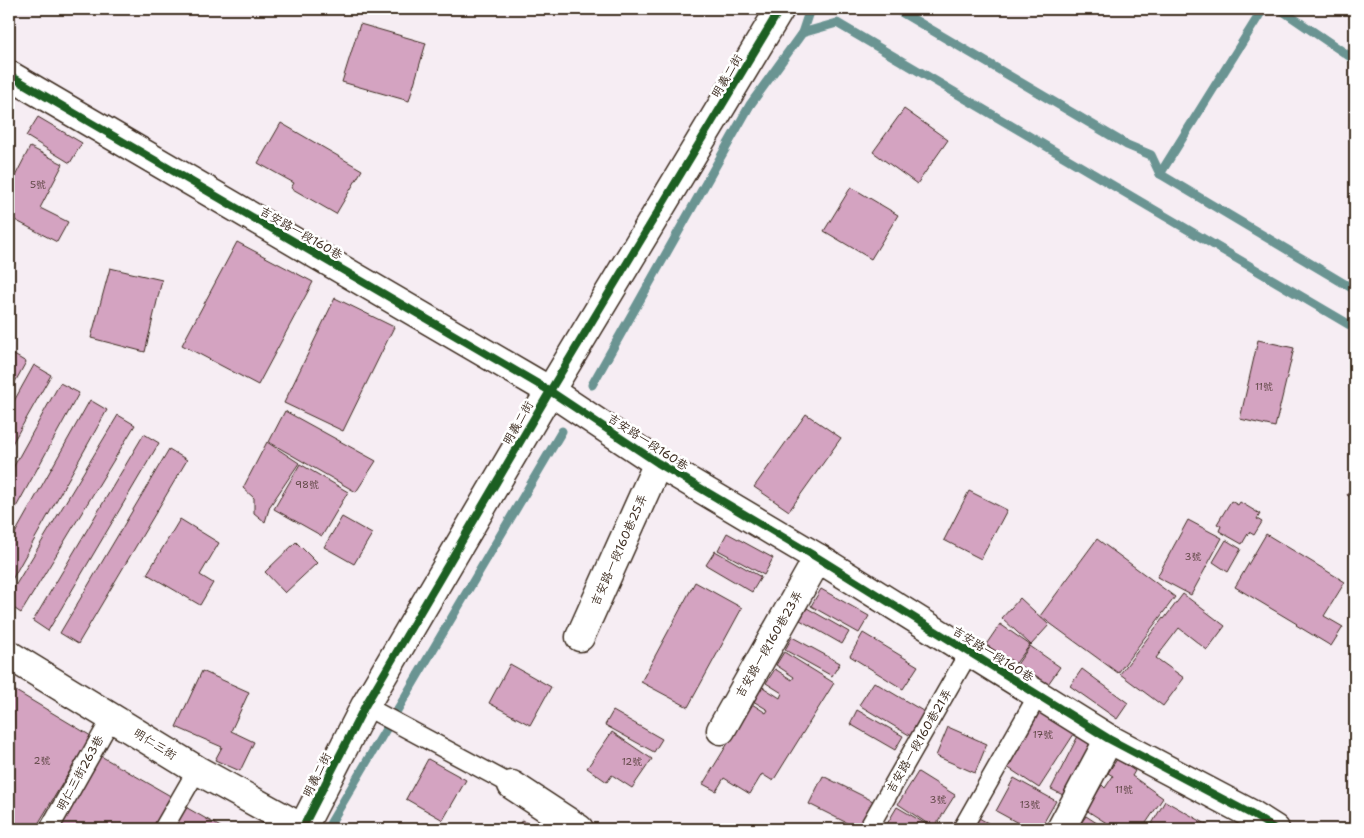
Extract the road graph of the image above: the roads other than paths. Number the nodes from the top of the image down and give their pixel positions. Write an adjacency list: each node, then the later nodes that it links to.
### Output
1 (780, 9): 3 (street, 明義二街)
2 (9, 75): 3 (street, 吉安路一段160巷)
3 (550, 391): 4 (street, 吉安路一段160巷); 10 (street, 明義二街)
4 (658, 463): 5 (street, 吉安路一段160巷); 6 (street, 吉安路一段160巷25弄)
5 (818, 558): 7 (street, 吉安路一段160巷); 12 (street, 吉安路一段160巷23弄)
6 (580, 637)
7 (969, 652): 9 (street, 吉安路一段160巷); 21 (lane, 吉安路一段160巷21弄)
8 (9, 655): 11 (street, 明仁三街)
9 (1038, 695): 13 (street, 吉安路一段160巷); 22 (lane)
10 (365, 706): 15 (lane); 19 (street, 明義二街)
11 (112, 717): 14 (street, 明仁三街); 17 (lane, 明仁三街263巷)
12 (721, 730)
13 (1110, 739): 16 (street, 吉安路一段160巷); 23 (street)
14 (197, 770): 18 (lane); 19 (street, 明仁三街)
15 (512, 785): 20 (street)
16 (1257, 825)
17 (49, 829)
18 (163, 829)
19 (303, 829)
20 (579, 829)
21 (868, 829)
22 (962, 829)
23 (1061, 829)

